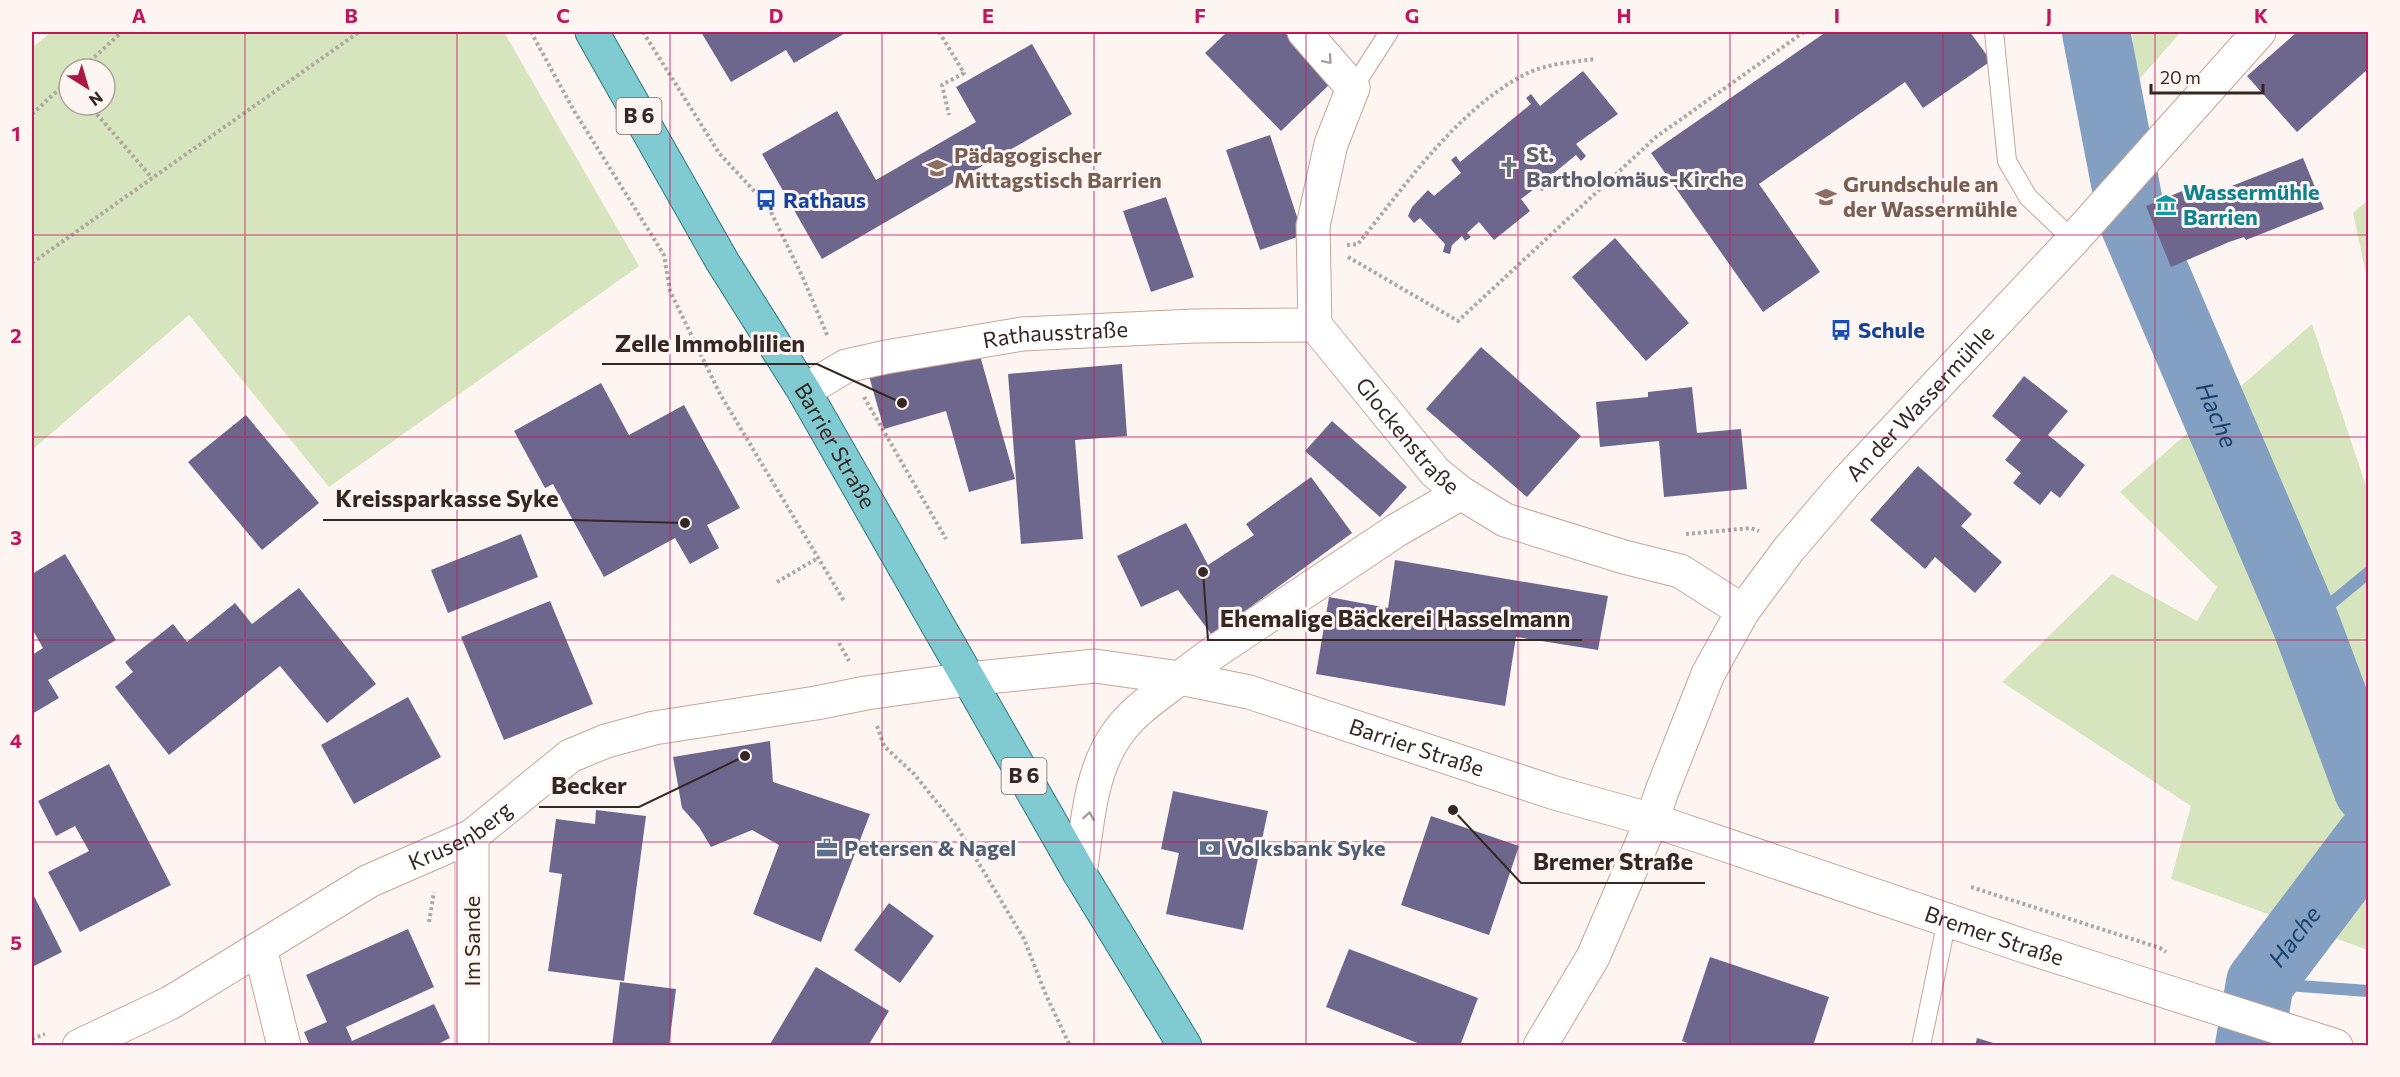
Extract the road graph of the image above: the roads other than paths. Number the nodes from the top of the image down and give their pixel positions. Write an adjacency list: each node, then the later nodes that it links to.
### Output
1 (592, 32): 9 (main road, Barrier Straße / B 6)
2 (1304, 32): 6 (street, one-way to 6)
3 (1389, 32): 6 (lane)
4 (1994, 32): 7 (lane)
5 (2259, 32): 7 (street, An der Wassermühle)
6 (1353, 88): 8 (street)
7 (2073, 240): 11 (street, An der Wassermühle)
8 (1315, 325): 9 (street, Rathausstraße); 10 (street, Glockenstraße)
9 (804, 390): 13 (main road, Barrier Straße / B 6)
10 (1461, 493): 11 (street, Glockenstraße); 12 (street)
11 (1743, 611): 14 (street, An der Wassermühle)
12 (1180, 678): 13 (street, Barrier Straße); 14 (street, Barrier Straße); 16 (street, one-way to 12)
13 (969, 679): 15 (street, Krusenberg); 16 (main road, B 6)
14 (1652, 820): 17 (street, Bremer Straße); 23 (street, An der Wassermühle)
15 (472, 836): 18 (street, Krusenberg); 21 (street, Im Sande)
16 (1080, 874): 22 (main road, B 6)
17 (1947, 920): 24 (lane); 25 (street, Bremer Straße)
18 (260, 948): 19 (street, Krusenberg); 20 (street)
19 (79, 1046)
20 (284, 1046)
21 (472, 1046)
22 (1185, 1046)
23 (1540, 1046)
24 (1921, 1046)
25 (2336, 1046)

